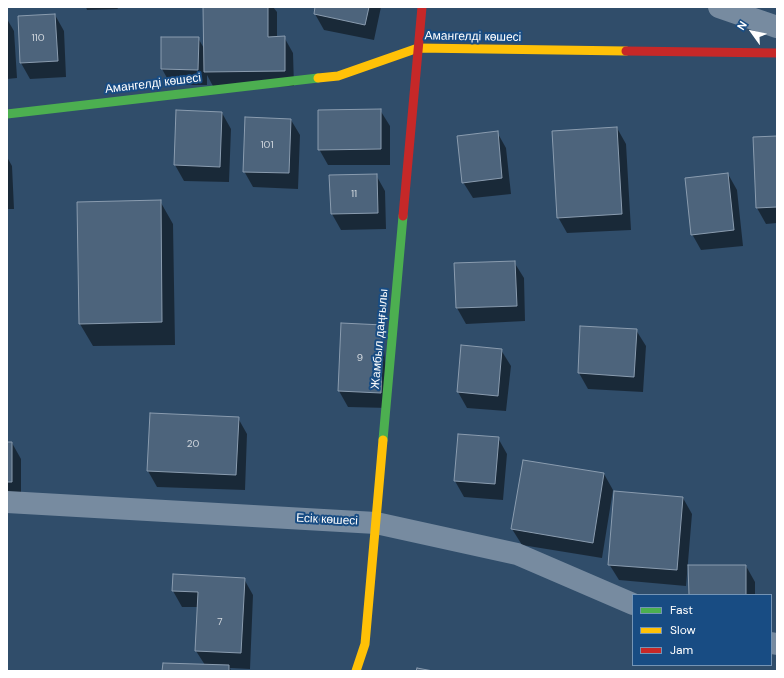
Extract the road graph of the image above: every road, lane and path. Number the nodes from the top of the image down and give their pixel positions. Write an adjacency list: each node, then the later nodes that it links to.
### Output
1 (422, 7): 4 (street, Жамбыл даңғылы)
2 (719, 7): 3 (street)
3 (777, 27)
4 (418, 48): 5 (street, Амангелді көшесі); 6 (street, Амангелді көшесі); 8 (street, Жамбыл даңғылы)
5 (777, 54)
6 (7, 114)
7 (7, 502): 8 (street, Есік көшесі)
8 (376, 523): 9 (street, Есік көшесі); 10 (street, Жамбыл даңғылы)
9 (632, 604)
10 (356, 671)

